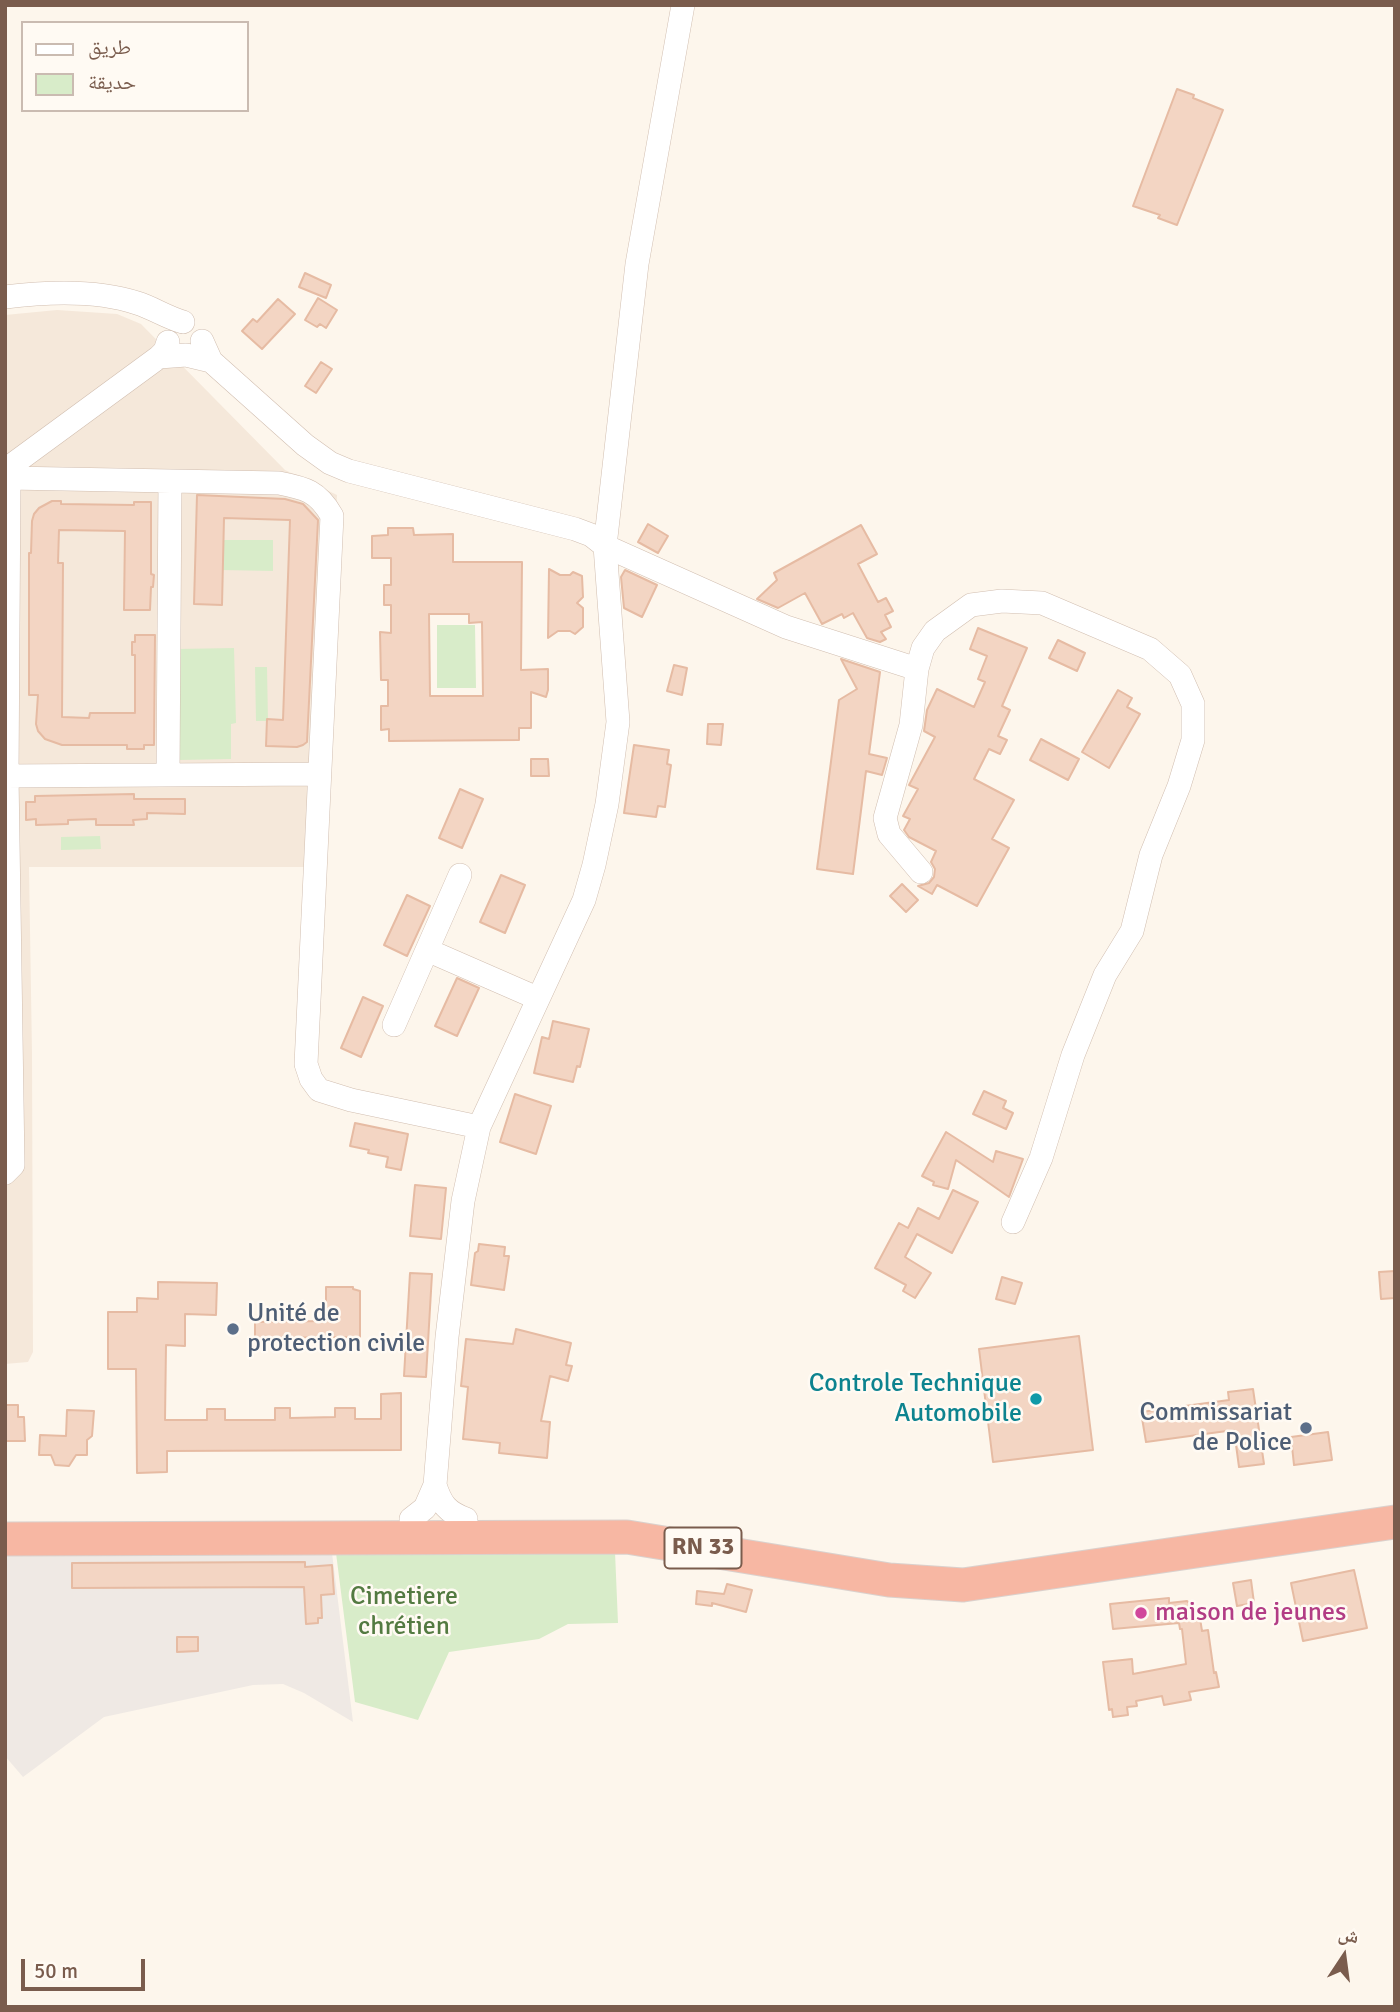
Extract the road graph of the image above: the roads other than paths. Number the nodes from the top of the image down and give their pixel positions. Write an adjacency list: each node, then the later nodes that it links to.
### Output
1 (683, 5): 6 (street)
2 (5, 297): 3 (street)
3 (182, 345): 4 (street); 6 (street)
4 (8, 472): 5 (street); 10 (street)
5 (170, 481): 8 (street); 9 (street)
6 (605, 546): 7 (street); 15 (street)
7 (918, 669): 11 (street); 19 (street)
8 (319, 774): 9 (street); 17 (street)
9 (168, 775): 10 (street)
10 (6, 776): 14 (street)
11 (921, 872)
12 (460, 875): 13 (street)
13 (427, 950): 15 (street); 16 (street)
14 (8, 952): 18 (street)
15 (537, 998): 17 (street)
16 (394, 1025)
17 (479, 1127): 20 (street)
18 (5, 1173)
19 (1013, 1222)
20 (435, 1485): 22 (street); 23 (street)
21 (1395, 1508): 23 (highway, RN 33)
22 (411, 1520): 23 (highway, RN 33); 24 (highway, RN 33)
23 (466, 1520)
24 (5, 1521)
25 (1395, 1522): 26 (highway, RN 33)
26 (5, 1539)

